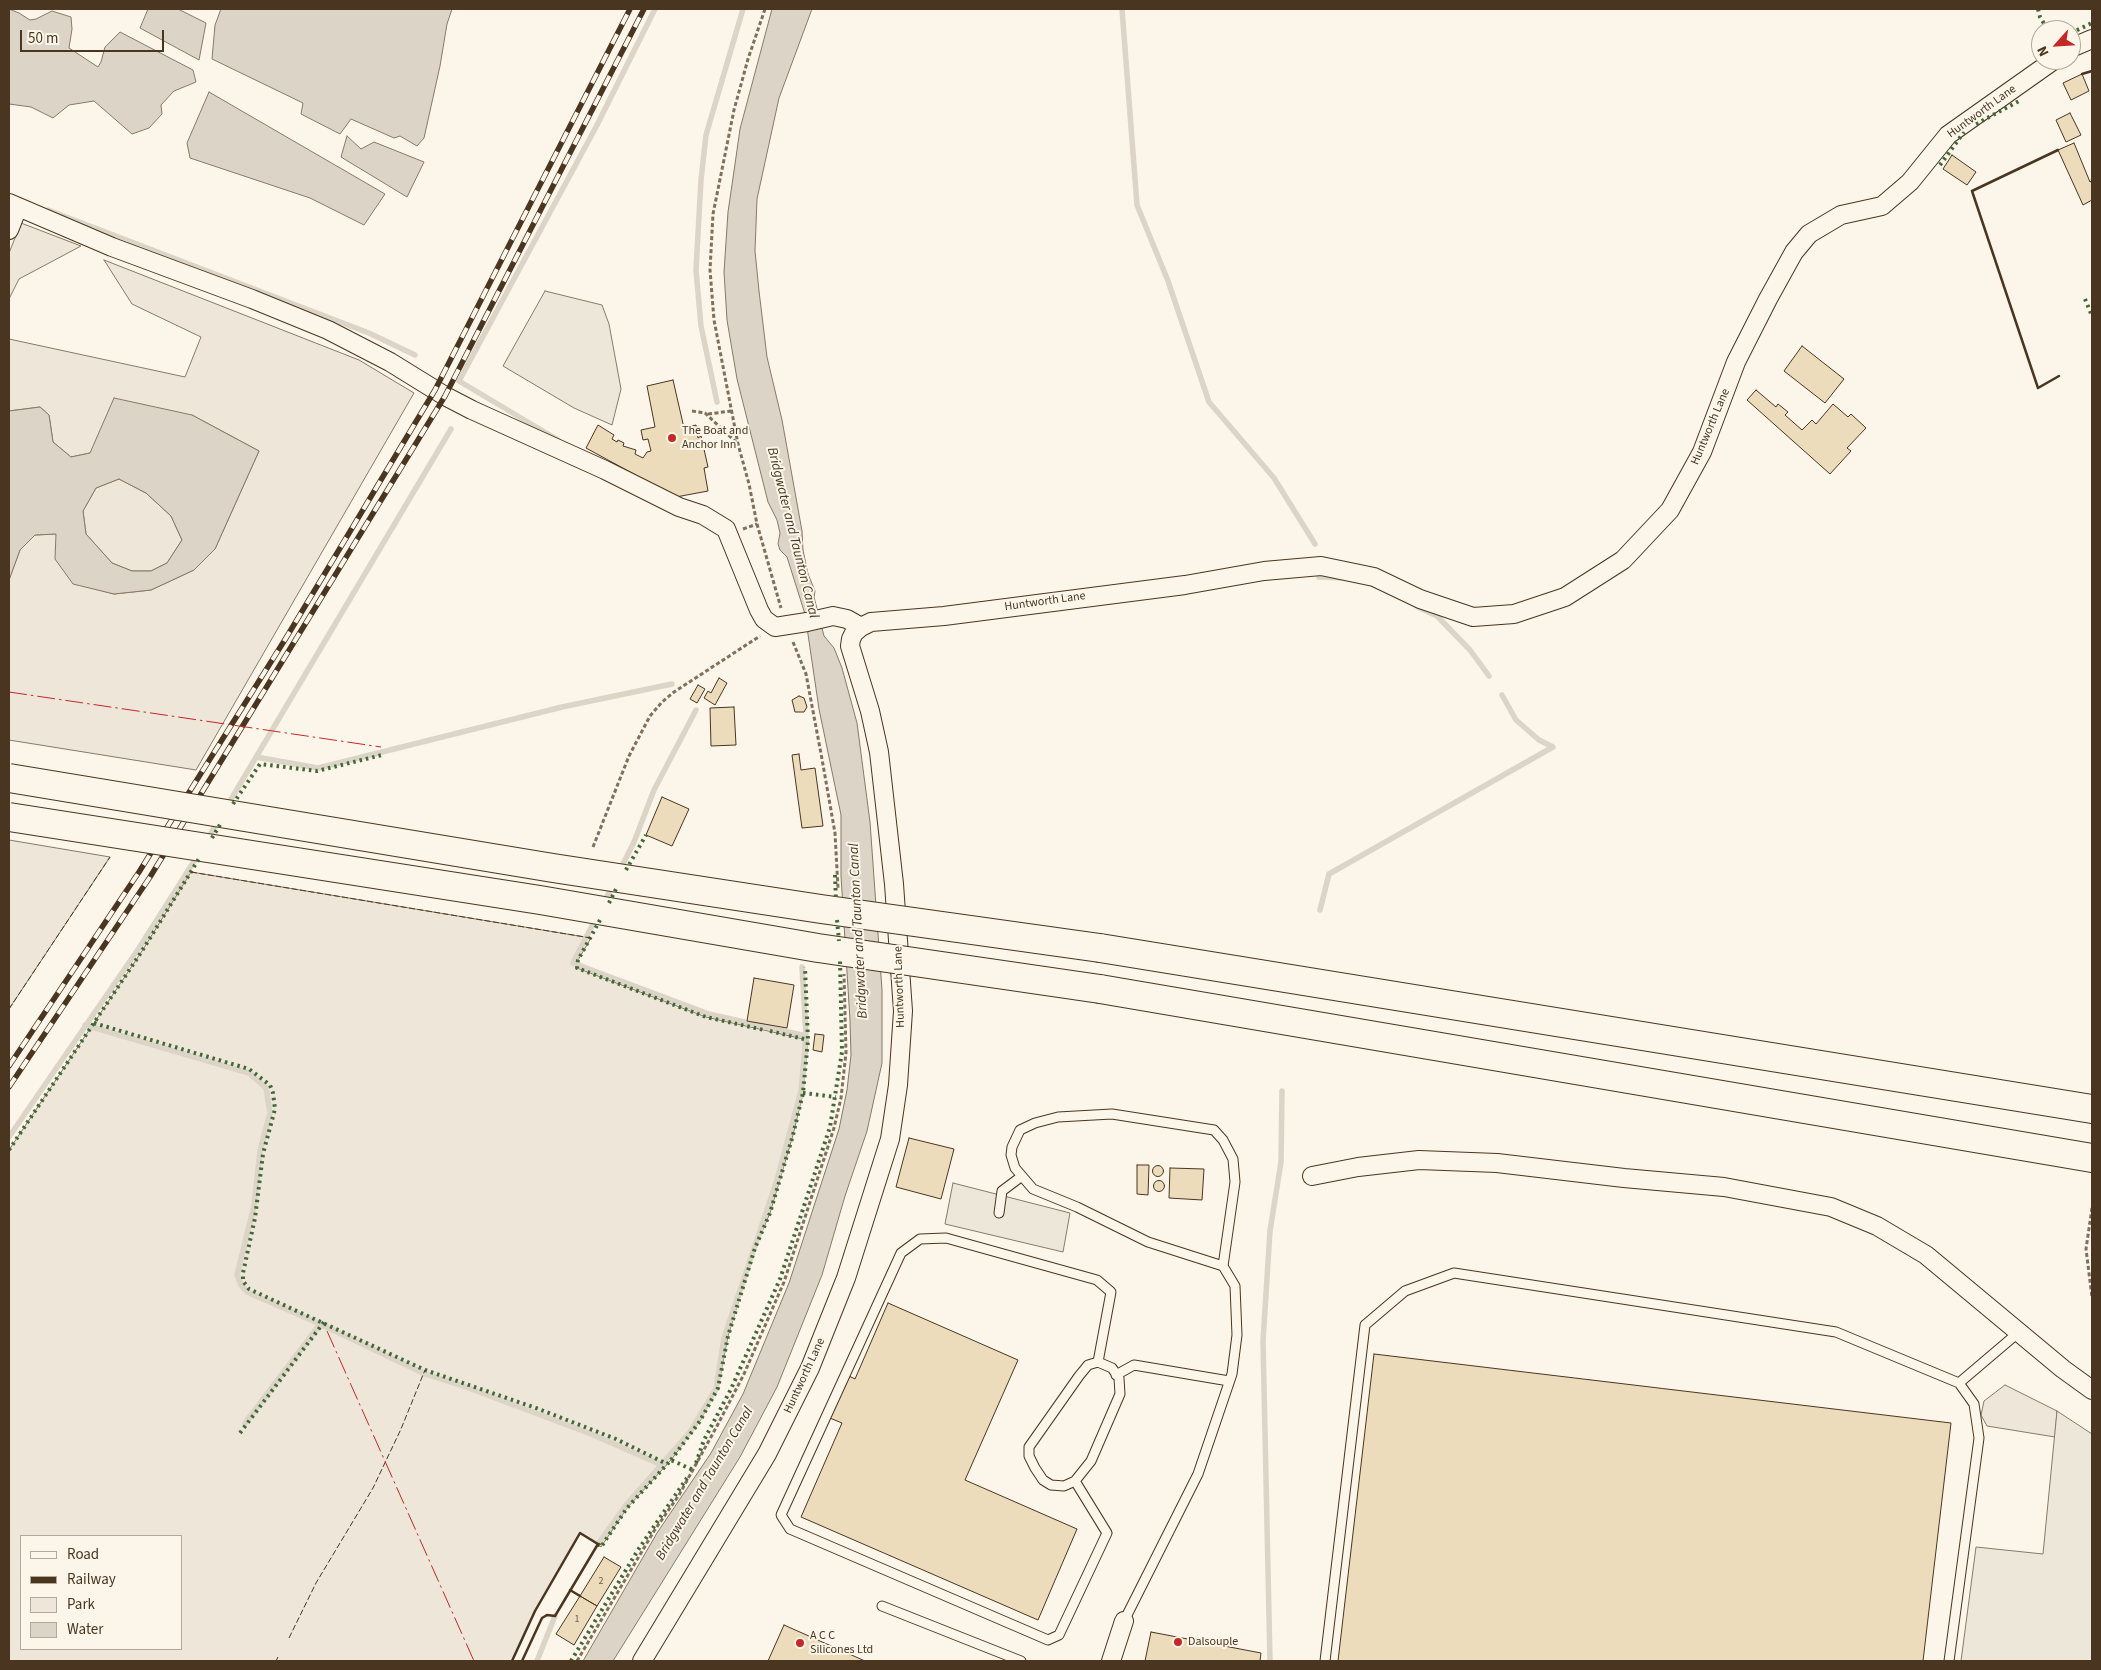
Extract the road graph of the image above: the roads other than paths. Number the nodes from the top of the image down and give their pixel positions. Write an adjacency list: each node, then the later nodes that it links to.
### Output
1 (2040, 70): 4 (street, Huntworth Lane)
2 (13, 205): 3 (street); 4 (street)
3 (9, 230)
4 (861, 628): 22 (street, Huntworth Lane)
5 (9, 778): 7 (highway, bridge)
6 (9, 817): 8 (highway, bridge)
7 (2092, 1109)
8 (2092, 1158)
9 (1022, 1176): 11 (lane); 12 (lane); 12 (lane)
10 (1312, 1176): 13 (street)
11 (999, 1213)
12 (1223, 1266): 16 (lane)
13 (2019, 1332): 17 (lane); 18 (street)
14 (1098, 1362): 15 (lane); 19 (lane); 19 (lane)
15 (1116, 1375): 16 (lane); 19 (lane)
16 (1229, 1381): 21 (lane)
17 (1959, 1383): 25 (lane); 26 (lane)
18 (2092, 1390)
19 (1075, 1481)
20 (882, 1606): 23 (lane)
21 (1124, 1622): 24 (street)
22 (642, 1661)
23 (1021, 1661)
24 (1111, 1661)
25 (1325, 1661)
26 (1949, 1661)

